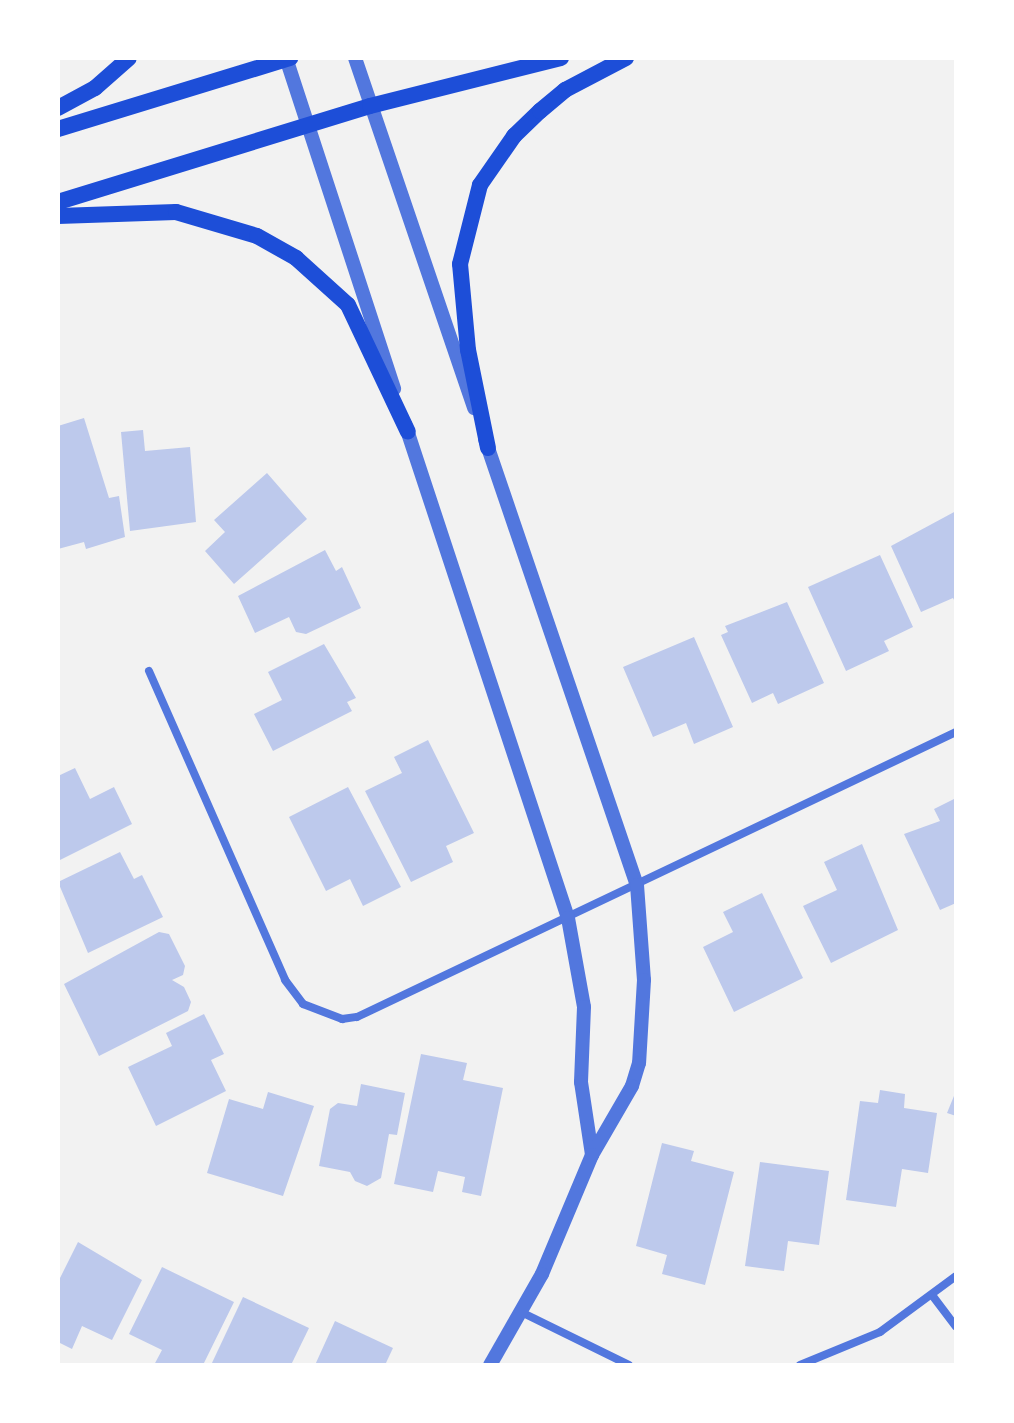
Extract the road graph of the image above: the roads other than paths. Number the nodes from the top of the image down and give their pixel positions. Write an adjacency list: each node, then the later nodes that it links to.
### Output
1 (129, 58): 7 (main road)
2 (288, 58): 8 (street); 9 (main road)
3 (355, 58): 6 (street)
4 (561, 58): 6 (main road)
5 (626, 58): 13 (main road)
6 (370, 106): 8 (main road); 13 (street)
7 (58, 108)
8 (308, 124): 10 (main road); 12 (street)
9 (58, 129)
10 (58, 202)
11 (58, 216): 12 (main road)
12 (408, 432): 17 (street)
13 (488, 448): 16 (street)
14 (149, 671): 17 (street)
15 (956, 732): 16 (street)
16 (637, 885): 17 (street); 18 (street)
17 (568, 918): 18 (street)
18 (592, 1155): 21 (street)
19 (956, 1276): 20 (street)
20 (932, 1295): 22 (street); 25 (street)
21 (521, 1312): 23 (street); 24 (street)
22 (956, 1327)
23 (490, 1365)
24 (629, 1365)
25 (800, 1365)

